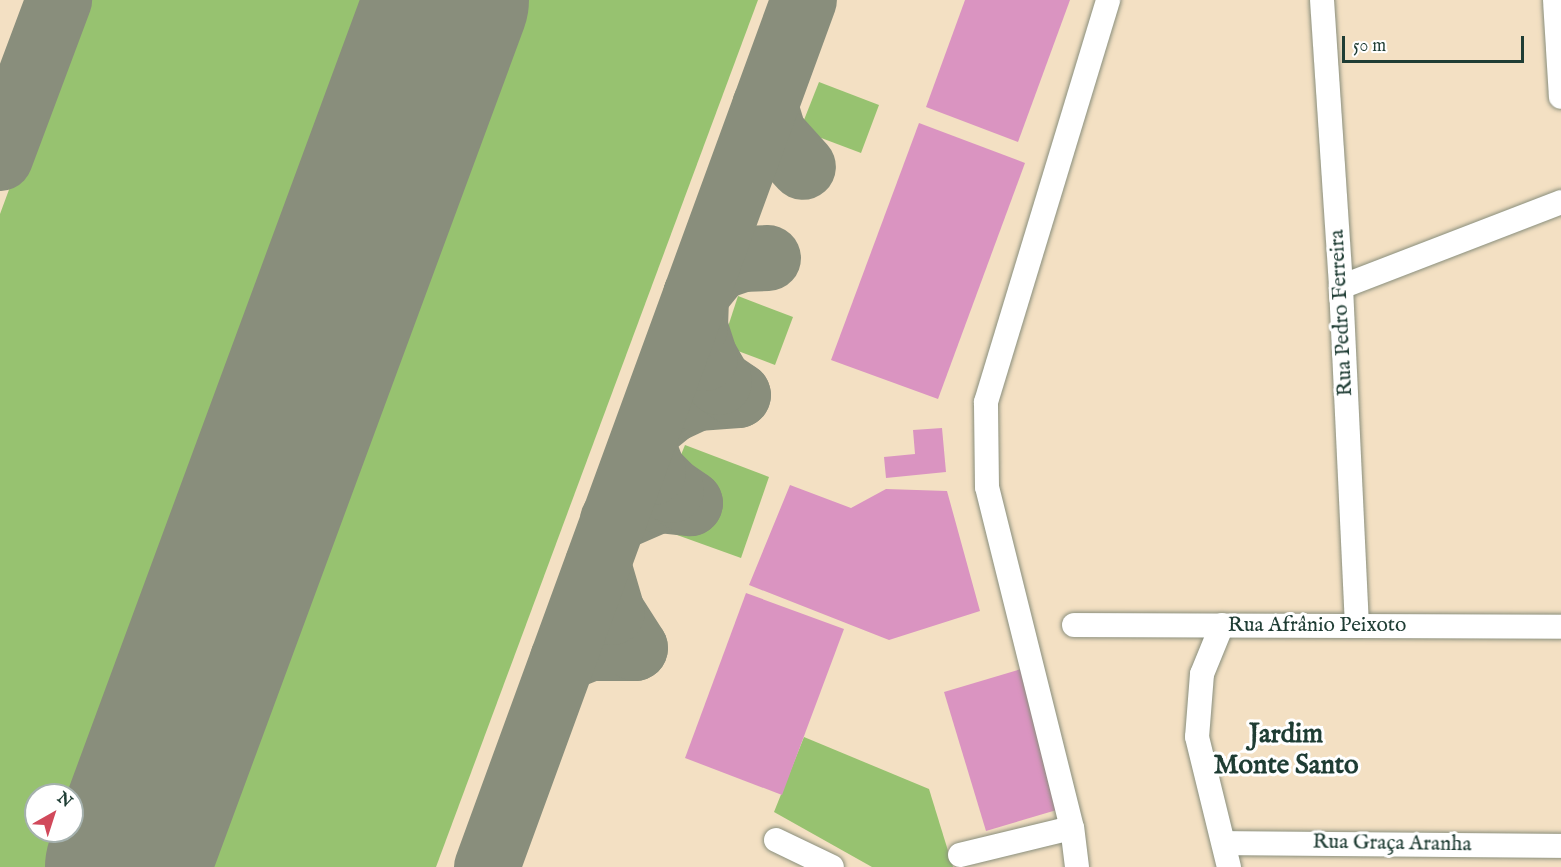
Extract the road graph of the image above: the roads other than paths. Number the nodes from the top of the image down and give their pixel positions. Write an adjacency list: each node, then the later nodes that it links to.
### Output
1 (1108, 0): 11 (street)
2 (1322, 0): 6 (street, Rua Pedro Ferreira)
3 (1555, 0): 4 (street)
4 (1561, 97)
5 (1561, 202): 6 (street)
6 (1341, 287): 9 (street, Rua Pedro Ferreira)
7 (1074, 625): 8 (street, Rua Afrânio Peixoto)
8 (1221, 625): 9 (street, Rua Afrânio Peixoto); 13 (street)
9 (1357, 626): 10 (street, Rua Afrânio Peixoto)
10 (1561, 627)
11 (1072, 828): 15 (street); 18 (street)
12 (776, 840): 17 (street)
13 (1224, 843): 16 (street, Rua Graça Aranha); 19 (street)
14 (1561, 846): 16 (street, Rua Graça Aranha)
15 (960, 855)
16 (1408, 856)
17 (832, 867)
18 (1077, 867)
19 (1229, 867)

